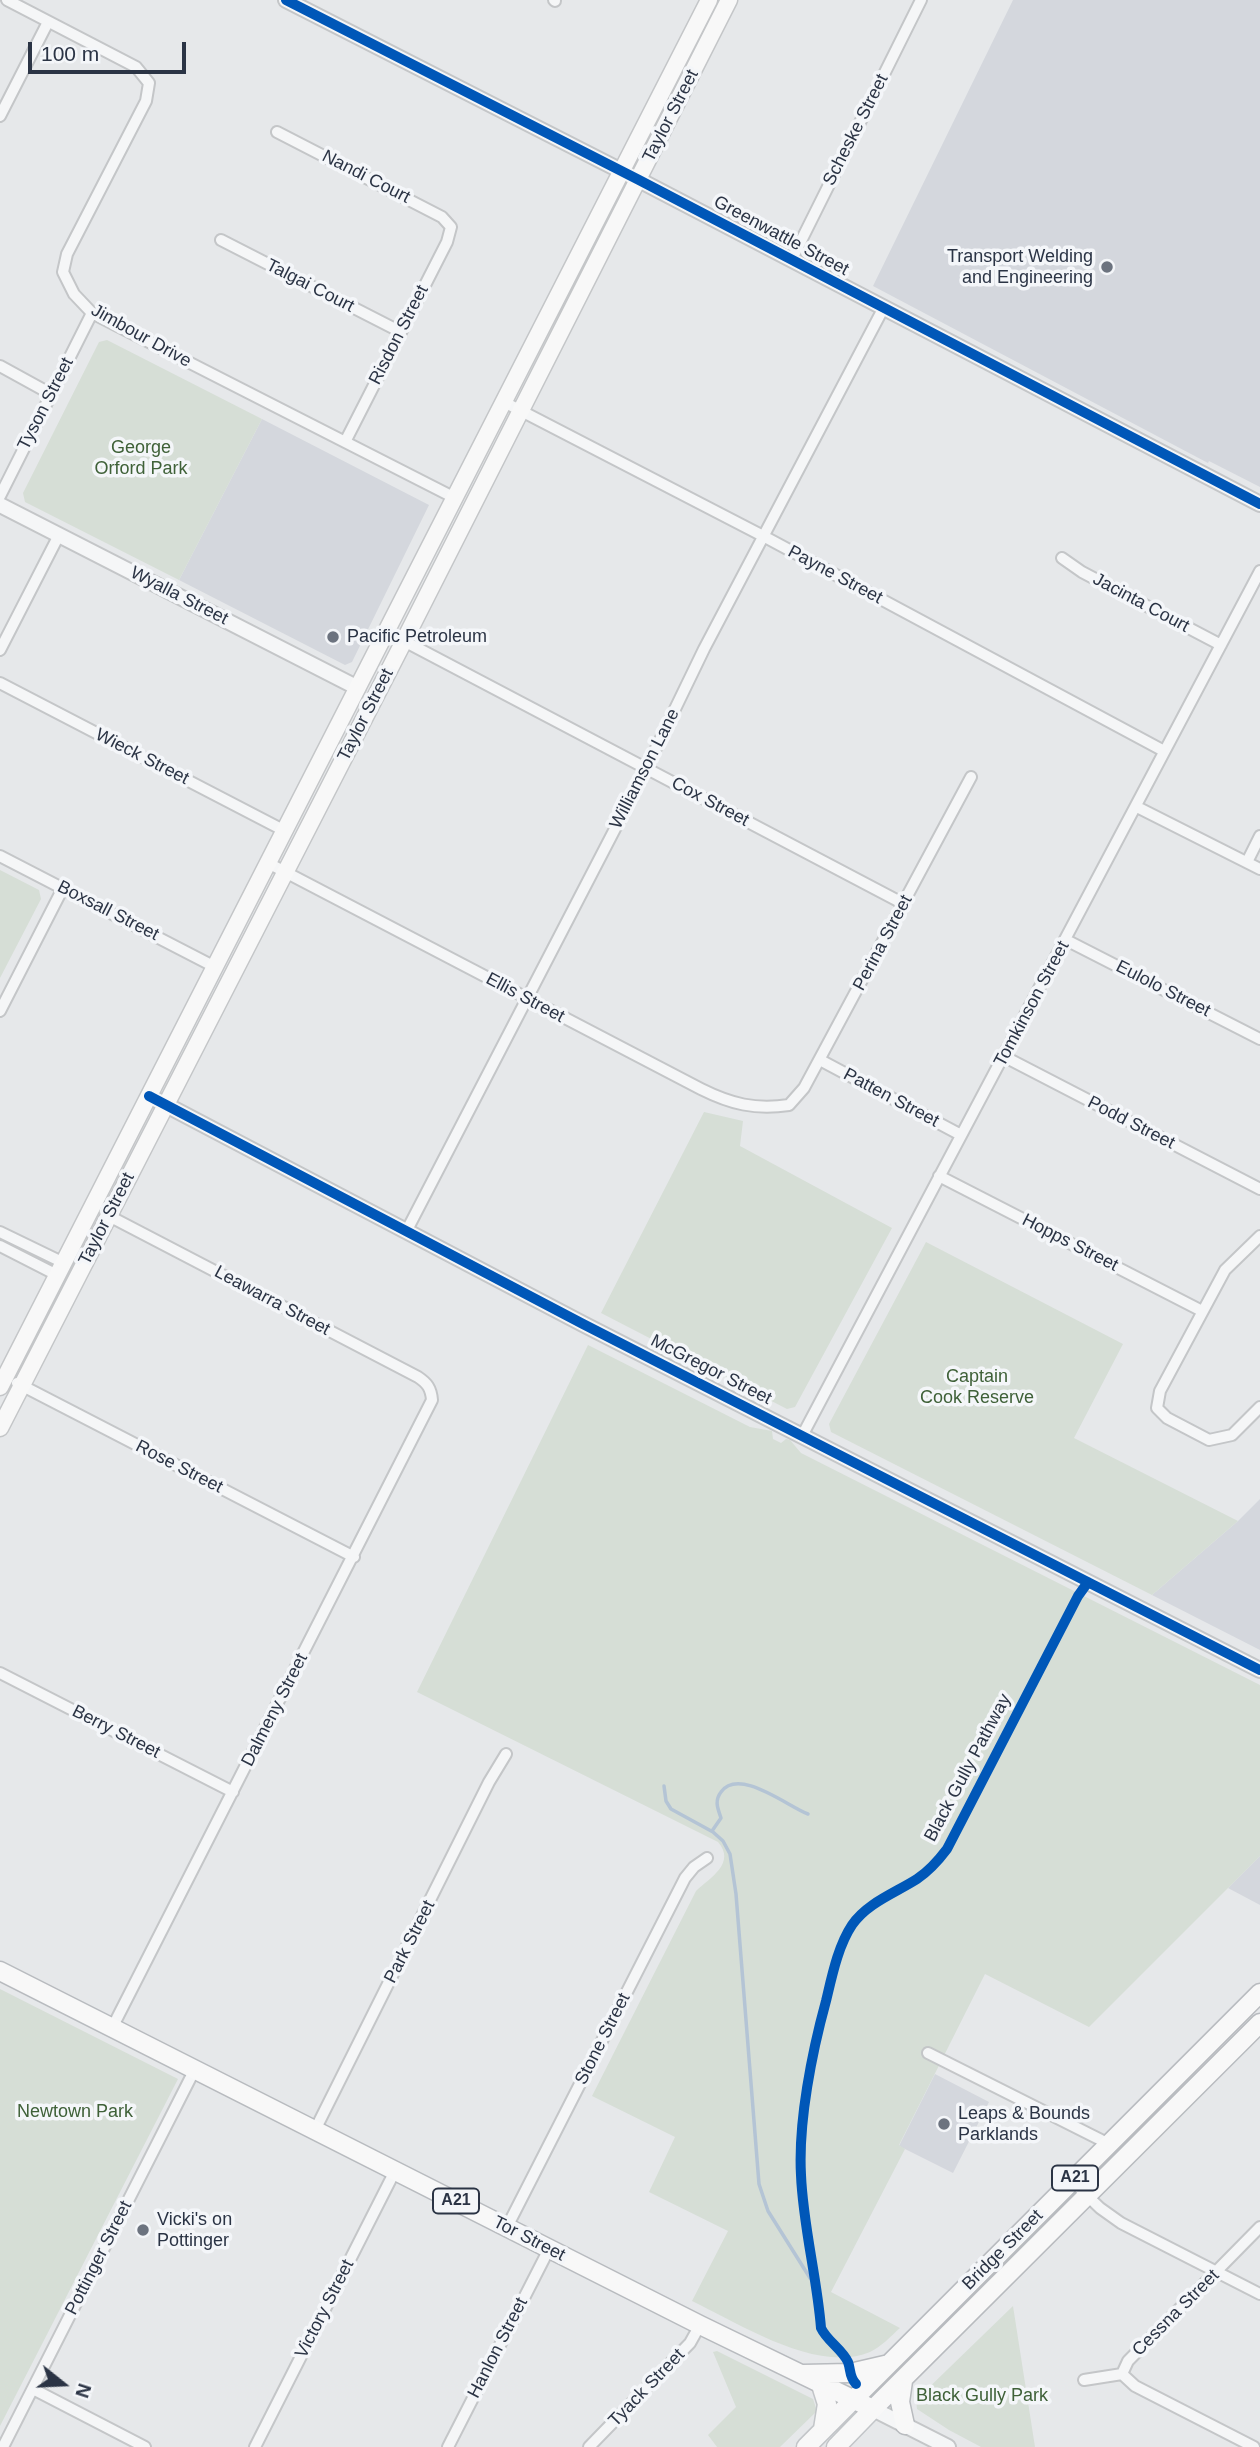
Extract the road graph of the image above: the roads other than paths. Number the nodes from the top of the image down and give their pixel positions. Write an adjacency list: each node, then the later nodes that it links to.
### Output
1 (7, 0): 6 (street, Jimbour Drive)
2 (286, 0): 9 (street, Greenwattle Street)
3 (709, 0): 9 (main road, Taylor Street)
4 (729, 0): 10 (main road, Taylor Street)
5 (921, 0): 13 (street, Scheske Street)
6 (48, 22): 7 (street); 15 (street, Jimbour Drive)
7 (0, 116)
8 (277, 132): 11 (street, Nandi Court)
9 (622, 172): 10 (street, Greenwattle Street); 19 (main road, Taylor Street)
10 (639, 180): 13 (street, Greenwattle Street); 20 (main road, Taylor Street)
11 (451, 227): 16 (street, Risdon Street)
12 (221, 240): 16 (street, Talgai Court)
13 (791, 261): 14 (street, Greenwattle Street)
14 (883, 309): 24 (street, Greenwattle Street); 27 (street, Williamson Lane)
15 (92, 313): 18 (street, Tyson Street); 21 (street, Jimbour Drive)
16 (399, 331): 21 (street, Risdon Street)
17 (0, 366): 18 (street)
18 (51, 394): 22 (street, Tyson Street)
19 (504, 402): 20 (street, Payne Street); 23 (main road, Taylor Street)
20 (520, 411): 27 (street, Payne Street); 30 (main road, Taylor Street)
21 (345, 442): 23 (street, Jimbour Drive)
22 (0, 496)
23 (455, 498): 34 (main road, Taylor Street)
24 (1260, 504)
25 (0, 505): 26 (street, Wyalla Street)
26 (59, 535): 32 (street); 34 (street, Wyalla Street)
27 (765, 537): 35 (street, Payne Street); 36 (street, Williamson Lane)
28 (1062, 558): 31 (street, Jacinta Court)
29 (1260, 571): 31 (street, Tomkinson Street)
30 (404, 641): 34 (main road); 36 (street, Cox Street); 45 (main road, Taylor Street)
31 (1221, 645): 35 (street, Tomkinson Street)
32 (0, 650)
33 (0, 684): 39 (street, Wieck Street)
34 (358, 688): 39 (main road, Taylor Street)
35 (1164, 751): 38 (street, Tomkinson Street)
36 (646, 769): 47 (street, Cox Street); 50 (street, Williamson Lane)
37 (971, 777): 47 (street, Perina Street)
38 (1137, 807): 42 (street); 48 (street, Tomkinson Street)
39 (285, 831): 43 (main road, Taylor Street)
40 (1260, 836): 42 (street)
41 (0, 856): 46 (street, Boxsall Street)
42 (1247, 862): 44 (street)
43 (268, 863): 45 (street, Ellis Street); 49 (main road, Taylor Street)
44 (1260, 869)
45 (285, 871): 50 (street, Ellis Street); 56 (main road, Taylor Street)
46 (63, 888): 49 (street, Boxsall Street); 51 (street)
47 (904, 904): 54 (street, Perina Street)
48 (1066, 940): 52 (street, Eulolo Street); 53 (street, Tomkinson Street)
49 (215, 967): 55 (main road, Taylor Street)
50 (527, 999): 57 (street, Ellis Street); 62 (street, Williamson Lane)
51 (0, 1011)
52 (1260, 1039)
53 (1003, 1056): 58 (street, Tomkinson Street); 60 (street, Podd Street)
54 (820, 1060): 57 (street, Perina Street); 58 (street, Patten Street)
55 (149, 1096): 56 (street, McGregor Street); 66 (main road, Taylor Street)
56 (166, 1105): 61 (main road, Taylor Street); 62 (street, McGregor Street)
57 (789, 1105)
58 (961, 1135): 59 (street, Tomkinson Street)
59 (939, 1176): 67 (street, Hopps Street); 73 (street, Tomkinson Street)
60 (1260, 1189)
61 (109, 1216): 69 (main road, Taylor Street); 70 (street, Leawarra Street)
62 (407, 1230): 73 (street, McGregor Street)
63 (0, 1232): 66 (street)
64 (1260, 1236): 67 (street)
65 (0, 1246): 66 (street)
66 (61, 1269): 68 (main road, Taylor Street)
67 (1202, 1311): 71 (street)
68 (2, 1382): 69 (street, Rose Street)
69 (22, 1386): 72 (main road, Taylor Street); 74 (street, Rose Street)
70 (432, 1391): 74 (street, Dalmeny Street)
71 (1260, 1407)
72 (0, 1428)
73 (802, 1436): 75 (street, McGregor Street)
74 (354, 1557): 78 (street, Dalmeny Street)
75 (1260, 1670)
76 (0, 1672): 78 (street, Berry Street)
77 (506, 1754): 86 (street, Park Street)
78 (233, 1792): 83 (street, Dalmeny Street)
79 (706, 1858): 91 (street, Stone Street)
80 (0, 1971): 83 (main road, Tor Street / A21)
81 (1260, 1993): 87 (main road, Bridge Street / A21)
82 (1260, 2023): 90 (main road, Bridge Street / A21)
83 (112, 2028): 85 (main road, Tor Street / A21)
84 (928, 2053): 87 (street)
85 (195, 2070): 86 (main road, Tor Street / A21); 103 (street, Pottinger Street)
86 (315, 2130): 88 (main road, Tor Street / A21)
87 (1108, 2144): 89 (main road, Bridge Street / A21)
88 (395, 2171): 91 (main road, Tor Street / A21); 110 (street, Victory Street)
89 (1072, 2181): 90 (street); 97 (main road, Bridge Street / A21)
90 (1088, 2196): 94 (street); 101 (main road, Bridge Street / A21)
91 (507, 2227): 93 (main road, Tor Street / A21)
92 (1260, 2227): 94 (street, Cessna Street)
93 (549, 2249): 96 (main road, Tor Street / A21); 111 (street, Hanlon Street)
94 (1216, 2272): 95 (street); 99 (street, Cessna Street)
95 (1260, 2294)
96 (700, 2325): 98 (main road, Tor Street / A21); 112 (street, Tyack Street)
97 (889, 2364): 98 (main road, A21); 104 (main road, Bridge Street)
98 (800, 2374): 102 (main road, Tor Street / A21)
99 (1122, 2374): 100 (street, Cessna Street); 116 (street)
100 (1084, 2380)
101 (903, 2381): 105 (main road, Bridge Street / A21); 106 (main road)
102 (821, 2385): 104 (main road, Tor Street / A21); 107 (main road)
103 (33, 2389): 108 (street, Pottinger Street); 109 (street)
104 (853, 2400): 105 (main road, Tor Street / A21); 107 (main road, Bridge Street)
105 (873, 2409): 106 (street, Tor Street); 114 (main road, Bridge Street)
106 (905, 2425): 115 (street, Tor Street)
107 (823, 2429): 113 (main road, Bridge Street)
108 (3, 2447)
109 (145, 2447)
110 (255, 2447)
111 (448, 2447)
112 (589, 2447)
113 (806, 2447)
114 (836, 2447)
115 (947, 2447)
116 (1254, 2447)

